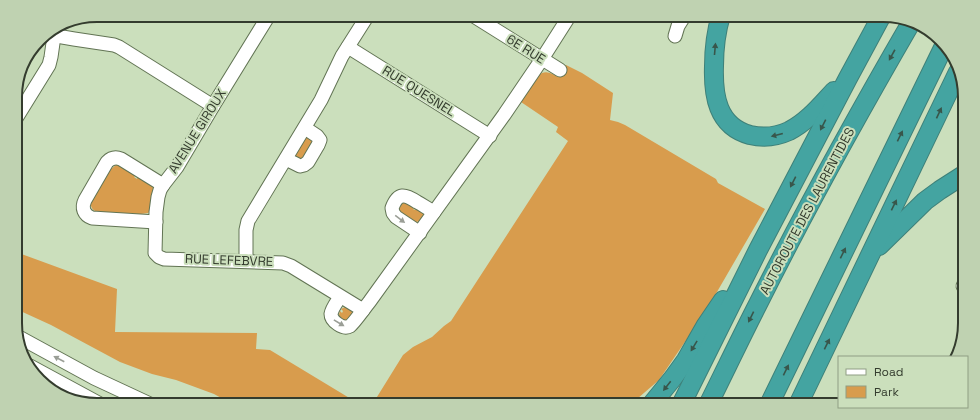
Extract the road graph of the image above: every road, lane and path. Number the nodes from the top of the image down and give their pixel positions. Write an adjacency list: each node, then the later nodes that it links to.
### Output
1 (265, 22): 18 (street, AVENUE GIROUX)
2 (364, 22): 12 (street)
3 (483, 22): 14 (street, 6E RUE)
4 (566, 22): 14 (street)
5 (681, 22): 10 (street)
6 (719, 22): 16 (highway, one-way to 6)
7 (878, 22): 16 (highway)
8 (909, 27): 40 (highway, AUTOROUTE DES LAURENTIDES, one-way to 40)
9 (54, 36): 18 (street)
10 (676, 36)
11 (50, 39): 19 (street)
12 (348, 47): 20 (street); 21 (street, RUE QUESNEL)
13 (941, 50): 41 (highway, one-way to 13)
14 (542, 59): 15 (street, 6E RUE); 21 (street)
15 (560, 70)
16 (848, 78): 28 (highway, one-way to 28)
17 (955, 78): 29 (highway, one-way to 17)
18 (213, 106): 24 (street, AVENUE GIROUX)
19 (22, 109)
20 (304, 128): 22 (street); 22 (street)
21 (490, 136): 25 (street)
22 (286, 159): 31 (street)
23 (958, 178): 29 (highway)
24 (163, 185): 26 (street, AVENUE GIROUX); 26 (street)
25 (434, 212): 27 (street); 27 (street, one-way to 27)
26 (156, 222): 30 (street, AVENUE GIROUX)
27 (420, 233): 33 (street)
28 (758, 250): 38 (highway, one-way to 38); 39 (highway)
29 (871, 253): 42 (highway, one-way to 29)
30 (157, 256): 31 (street, RUE LEFEBVRE)
31 (246, 261): 32 (street, RUE LEFEBVRE)
32 (340, 297): 33 (street, RUE LEFEBVRE); 33 (street, one-way to 33)
33 (363, 310)
34 (25, 341): 37 (street, one-way to 34)
35 (40, 371): 36 (street)
36 (87, 397)
37 (137, 398)
38 (657, 398)
39 (684, 398)
40 (711, 398)
41 (771, 398)
42 (801, 398)

